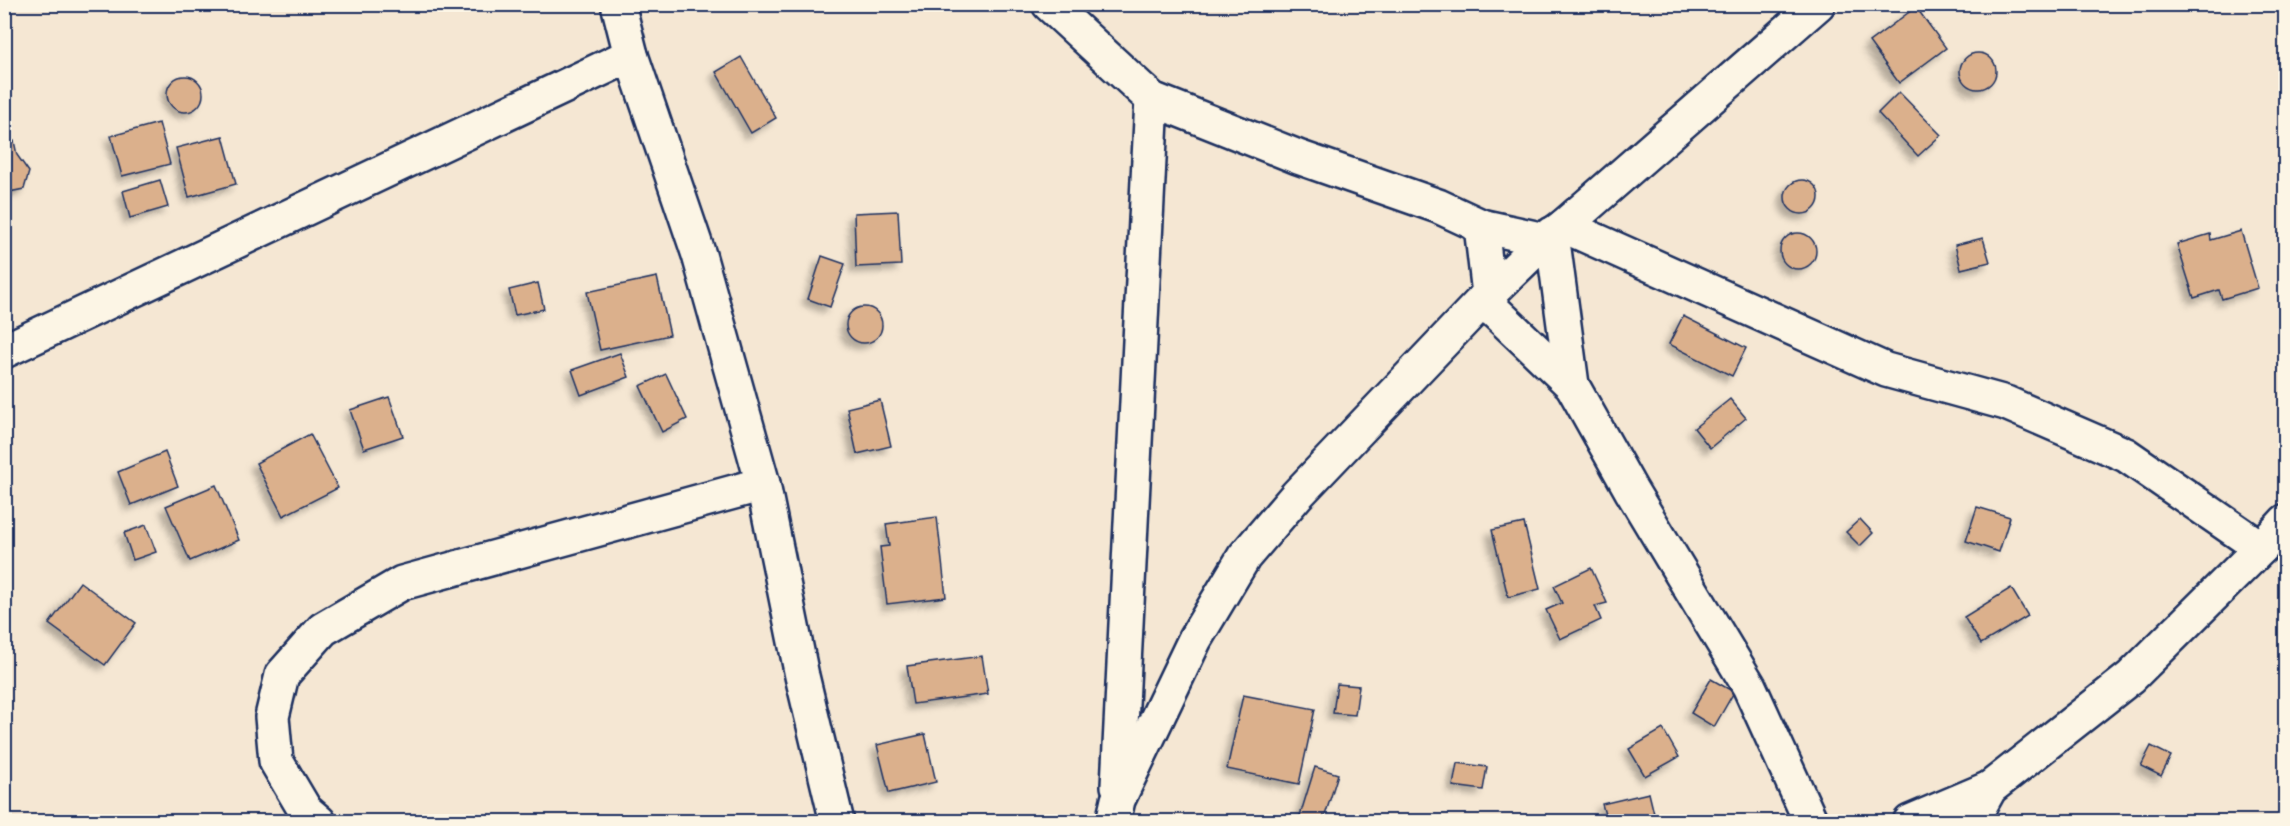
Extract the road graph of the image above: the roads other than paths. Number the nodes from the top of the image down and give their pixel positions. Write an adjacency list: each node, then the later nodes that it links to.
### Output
1 (618, 4): 4 (street)
2 (1049, 4): 5 (street)
3 (1818, 4): 7 (street)
4 (631, 55): 9 (street); 11 (street)
5 (1152, 99): 6 (street); 15 (street)
6 (1481, 226): 7 (street); 8 (street)
7 (1554, 234): 8 (street); 10 (street); 13 (street)
8 (1486, 297): 10 (street); 15 (street)
9 (4, 351)
10 (1572, 385): 18 (street)
11 (763, 484): 16 (street); 17 (street)
12 (2286, 521): 13 (street)
13 (2261, 548): 14 (street)
14 (1990, 788): 19 (street); 20 (street)
15 (1115, 811)
16 (319, 822)
17 (837, 822)
18 (1811, 822)
19 (1910, 822)
20 (1971, 822)

